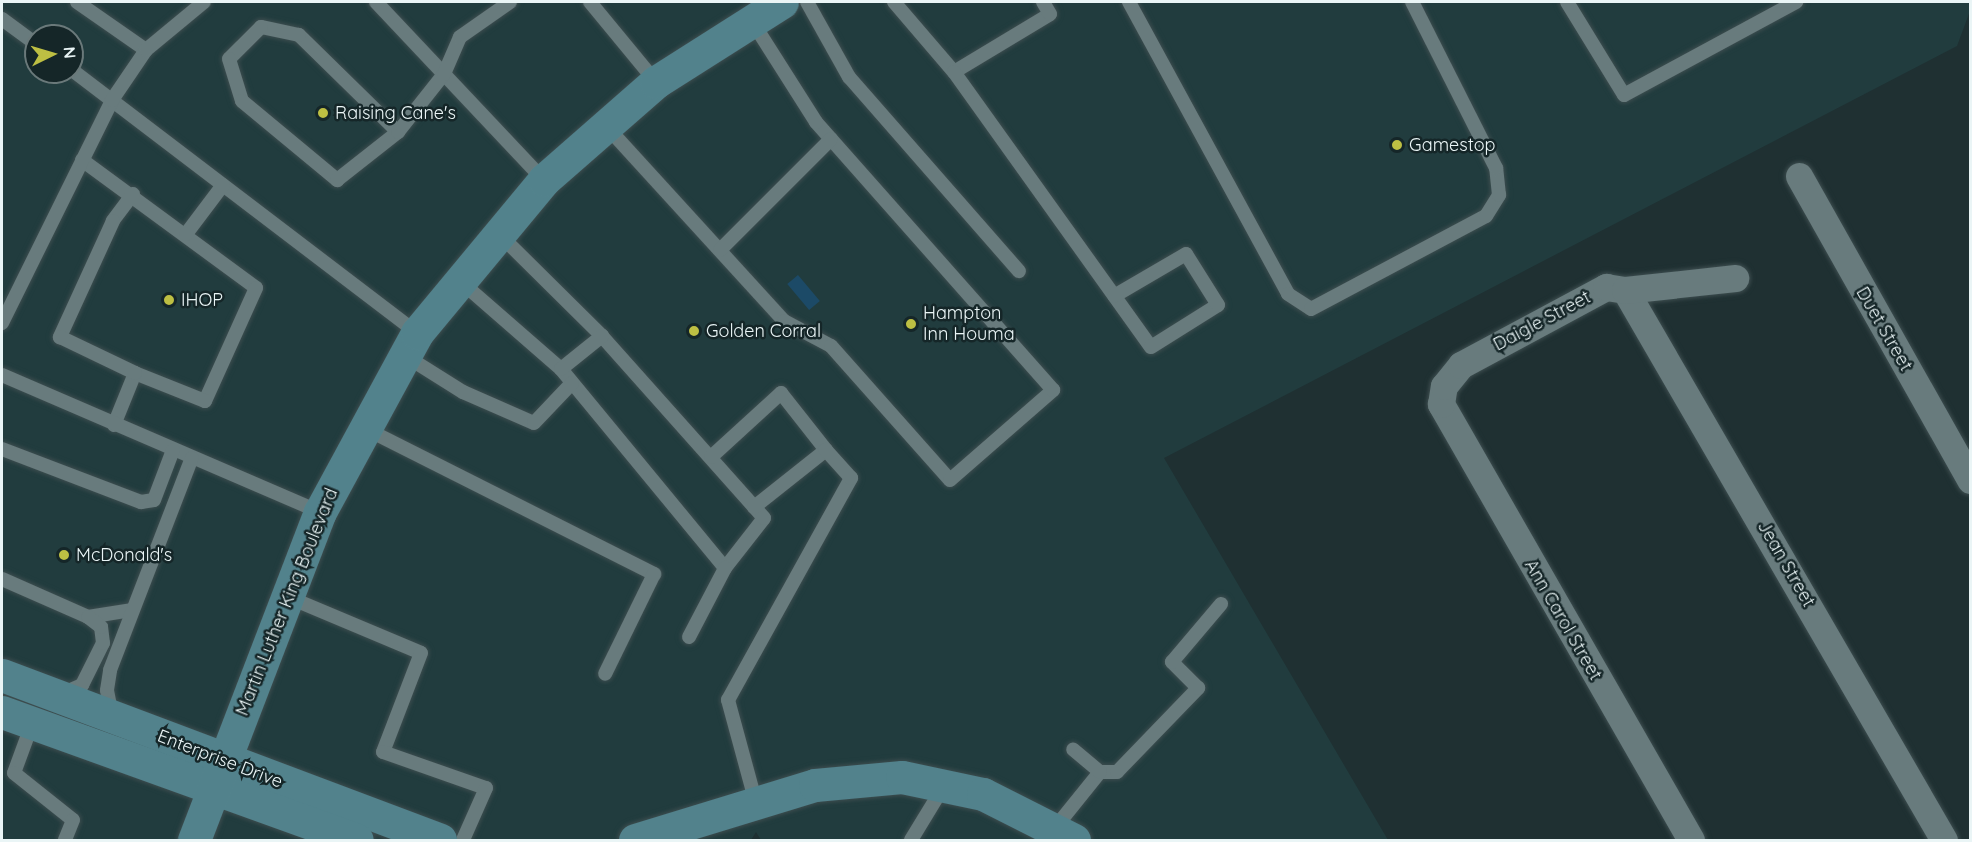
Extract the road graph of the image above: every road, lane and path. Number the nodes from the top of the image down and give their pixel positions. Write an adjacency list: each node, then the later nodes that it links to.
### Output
1 (77, 2): 17 (lane)
2 (204, 2): 17 (lane)
3 (376, 2): 19 (lane)
4 (510, 2): 19 (lane)
5 (590, 2): 21 (lane)
6 (782, 2): 15 (street, Martin Luther King Boulevard)
7 (807, 2): 34 (lane)
8 (894, 2): 18 (lane)
9 (1043, 2): 18 (lane)
10 (1129, 2): 11 (lane)
11 (1412, 2)
12 (1567, 2): 13 (lane)
13 (1791, 3)
14 (2, 19): 16 (lane)
15 (752, 21): 21 (street, Martin Luther King Boulevard); 25 (lane)
16 (24, 35)
17 (146, 50): 22 (lane)
18 (954, 72): 38 (lane)
19 (444, 74): 24 (lane); 28 (lane)
20 (84, 79): 22 (lane)
21 (656, 82): 23 (street, Martin Luther King Boulevard)
22 (112, 100): 26 (lane); 29 (lane)
23 (606, 125): 28 (street, Martin Luther King Boulevard); 33 (lane)
24 (398, 132): 24 (lane)
25 (831, 138): 33 (lane); 33 (lane)
26 (82, 160): 30 (lane); 39 (lane)
27 (1799, 176): 54 (street, Duet Street)
28 (544, 180): 32 (street, Martin Luther King Boulevard)
29 (223, 185): 31 (lane); 41 (lane)
30 (134, 194): 31 (lane); 43 (lane)
31 (186, 234): 43 (lane)
32 (499, 234): 36 (street, Martin Luther King Boulevard); 40 (lane)
33 (720, 250)
34 (1019, 272)
35 (1735, 278): 37 (street, Daigle Street)
36 (460, 281): 41 (street, Martin Luther King Boulevard); 42 (lane)
37 (1625, 290): 46 (street, Daigle Street); 85 (street, Jean Street)
38 (1114, 296): 38 (lane)
39 (2, 323)
40 (602, 336): 42 (lane); 53 (lane)
41 (410, 344): 45 (lane); 48 (street, Martin Luther King Boulevard)
42 (561, 369): 45 (lane)
43 (135, 373): 47 (lane)
44 (2, 375): 47 (lane)
45 (572, 383): 57 (lane)
46 (1442, 398): 84 (street, Ann Carol Street)
47 (114, 425): 50 (lane)
48 (363, 428): 56 (street, Martin Luther King Boulevard); 64 (lane)
49 (2, 449): 50 (lane)
50 (173, 450): 52 (lane)
51 (826, 450): 53 (lane); 55 (lane); 75 (lane)
52 (192, 458): 56 (lane); 61 (lane)
53 (711, 458): 55 (lane)
54 (1971, 480)
55 (754, 507): 57 (lane)
56 (320, 512): 59 (street, Martin Luther King Boulevard)
57 (725, 568): 63 (lane)
58 (2, 579): 62 (lane)
59 (286, 596): 71 (street, Martin Luther King Boulevard); 82 (lane)
60 (1221, 604): 72 (lane)
61 (132, 610): 62 (lane); 68 (lane)
62 (88, 616): 66 (lane)
63 (689, 637)
64 (605, 674)
65 (2, 675): 66 (street, Enterprise Drive)
66 (57, 696): 68 (street, Enterprise Drive)
67 (2, 712): 69 (street, Enterprise Drive)
68 (112, 718): 71 (street, Enterprise Drive)
69 (32, 724): 74 (street, Enterprise Drive); 77 (lane)
70 (1073, 749): 72 (lane)
71 (223, 760): 74 (street, Martin Luther King Boulevard); 81 (street, Enterprise Drive)
72 (1100, 772): 76 (lane)
73 (944, 786): 75 (street); 76 (street); 83 (lane)
74 (212, 792): 79 (street, Martin Luther King Boulevard); 80 (street, Enterprise Drive)
75 (756, 803): 78 (street)
76 (1064, 835)
77 (70, 839)
78 (645, 839)
79 (194, 840)
80 (357, 840)
81 (440, 840)
82 (463, 840)
83 (911, 840)
84 (1691, 840)
85 (1944, 840)

